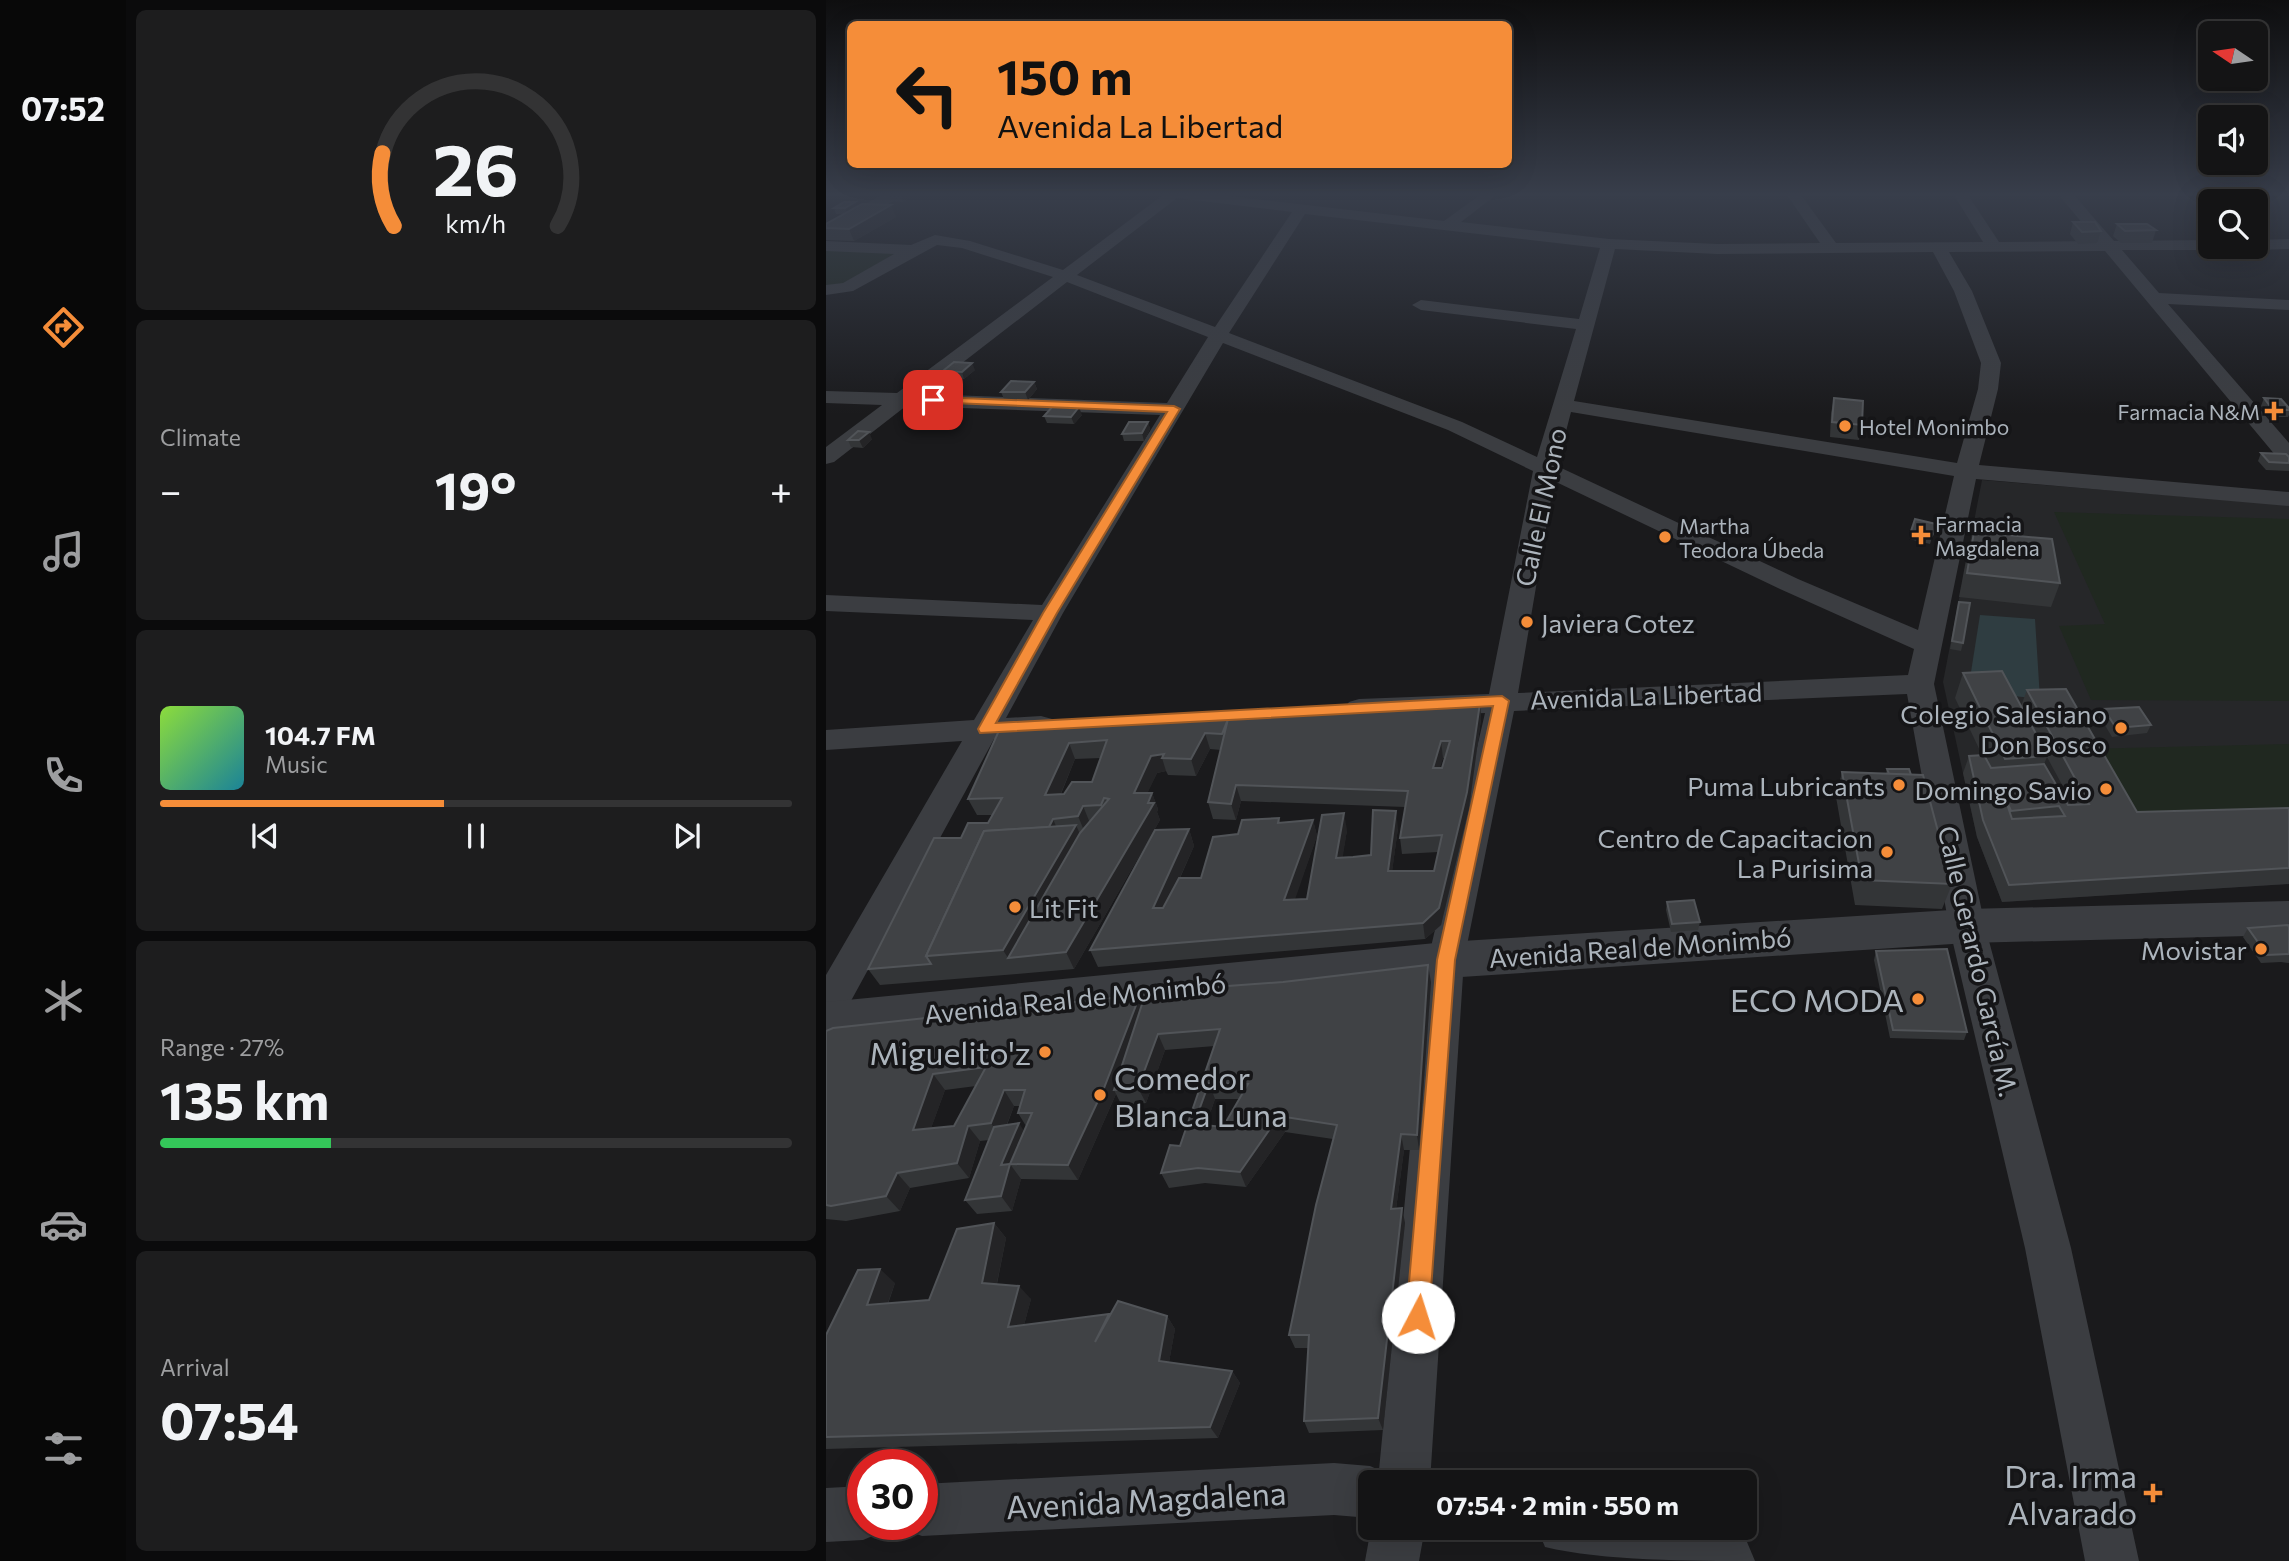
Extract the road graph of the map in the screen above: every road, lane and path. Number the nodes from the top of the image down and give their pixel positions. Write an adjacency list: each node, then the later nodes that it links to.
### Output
1 (881, 268): 9 (street)
2 (1039, 268): 8 (street)
3 (1077, 268): 8 (street)
4 (1267, 268): 14 (street)
5 (1602, 268): 13 (street, Calle El Mono)
6 (1950, 268): 22 (street, Calle Gerardo García M.)
7 (2127, 268): 10 (street)
8 (1066, 276): 14 (street); 16 (street)
9 (826, 290)
10 (2153, 298): 12 (street); 20 (street)
11 (1421, 305): 13 (street)
12 (2289, 305)
13 (1586, 325): 17 (street, Calle El Mono)
14 (1218, 335): 18 (street); 21 (street)
15 (826, 397): 16 (street)
16 (906, 399): 18 (street); 19 (street)
17 (1563, 405): 21 (street, Calle El Mono); 22 (street)
18 (1174, 409): 25 (street)
19 (826, 457)
20 (2289, 457)
21 (1545, 468): 26 (street); 28 (street, Calle El Mono)
22 (1966, 471): 23 (street); 26 (street, Calle Gerardo García M.)
23 (2289, 499)
24 (826, 603): 25 (street)
25 (1050, 613): 31 (street)
26 (1929, 645): 27 (street, Calle Gerardo García M.)
27 (1920, 684): 28 (street, Avenida La Libertad); 34 (street, Calle Gerardo García M.)
28 (1502, 701): 29 (street, Avenida La Libertad); 35 (street, Calle El Mono)
29 (1334, 710)
30 (1069, 724): 31 (street)
31 (985, 729): 32 (street); 36 (street)
32 (826, 740)
33 (2289, 918): 34 (street, Avenida Real de Monimbó)
34 (1967, 926): 35 (street, Avenida Real de Monimbó); 47 (street, Calle Gerardo García M.)
35 (1446, 960): 37 (street, Avenida Real de Monimbó); 38 (street, Calle El Mono)
36 (826, 1010)
37 (826, 1023)
38 (1406, 1470)
39 (1358, 1491): 40 (street, Avenida Magdalena)
40 (938, 1509)
41 (847, 1514): 42 (street)
42 (826, 1515)
43 (1396, 1540): 45 (street)
44 (1624, 1540): 46 (street)
45 (1392, 1561)
46 (1728, 1561)
47 (2112, 1561)

